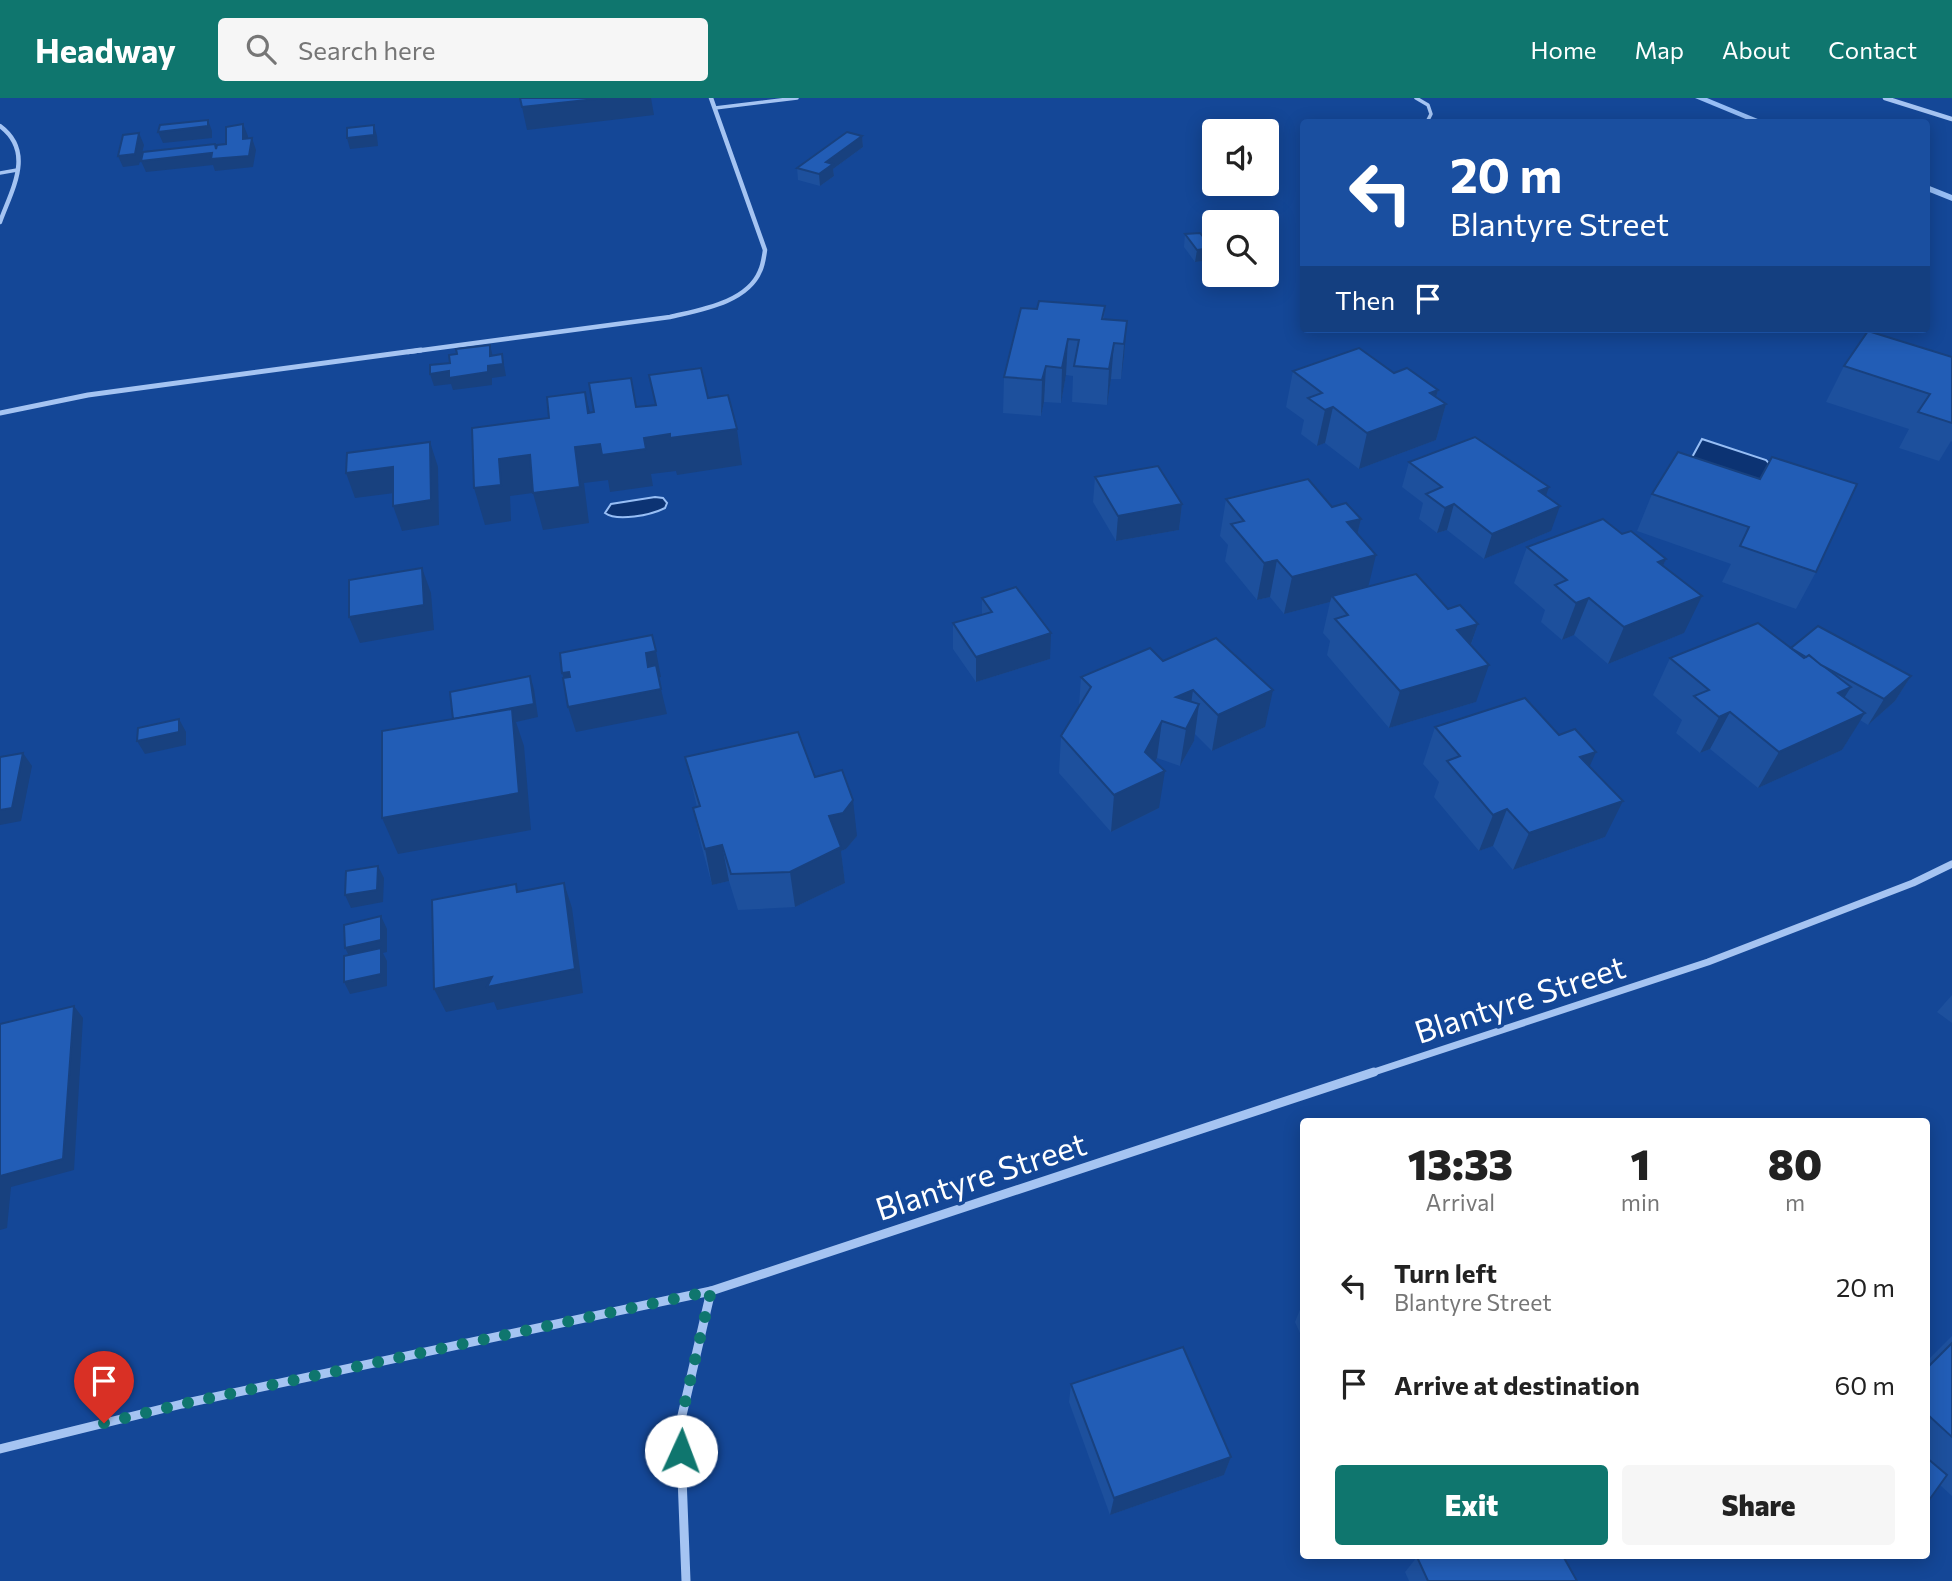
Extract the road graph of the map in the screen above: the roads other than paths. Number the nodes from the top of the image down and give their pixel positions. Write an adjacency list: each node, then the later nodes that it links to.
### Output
1 (711, 98): 5 (street)
2 (797, 98): 5 (lane)
3 (1416, 98): 6 (lane)
4 (1885, 98): 7 (street)
5 (715, 108): 12 (street)
6 (1428, 119)
7 (1952, 119)
8 (0, 126): 9 (street)
9 (17, 170): 10 (lane); 11 (street)
10 (0, 173)
11 (0, 222)
12 (0, 412)
13 (1952, 864): 14 (street, Blantyre Street)
14 (711, 1291): 15 (street, Blantyre Street); 16 (street)
15 (0, 1449)
16 (686, 1581)

